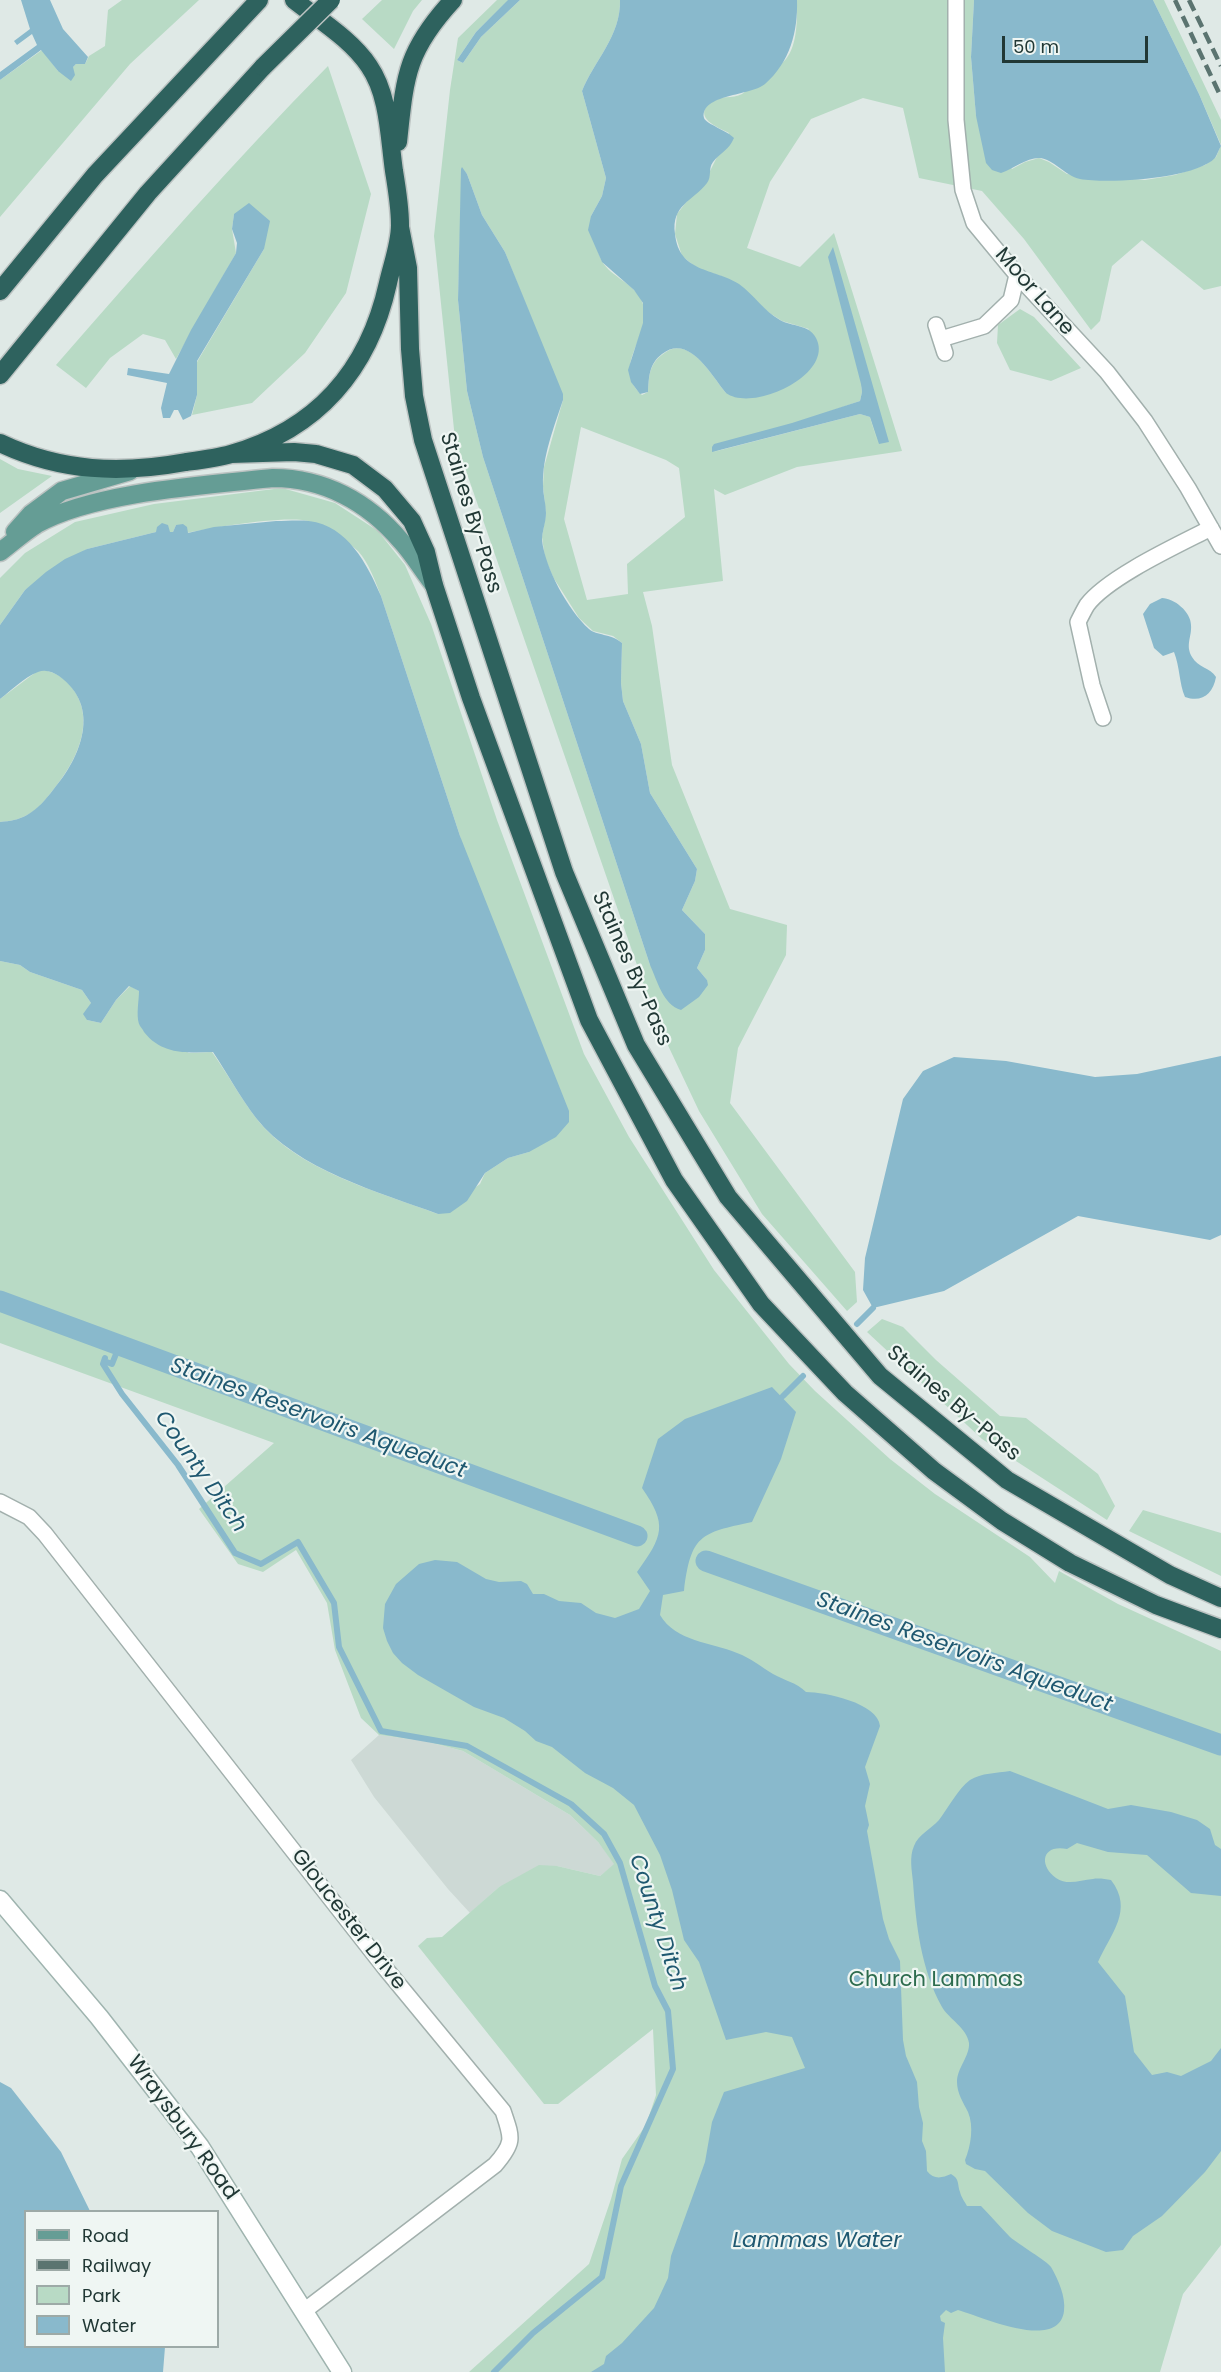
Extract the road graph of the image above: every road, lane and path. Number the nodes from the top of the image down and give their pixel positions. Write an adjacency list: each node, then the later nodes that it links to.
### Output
1 (260, 0): 9 (highway)
2 (294, 0): 6 (highway)
3 (331, 0): 11 (highway, bridge)
4 (453, 0): 6 (highway)
5 (956, 0): 8 (street, Moor Lane)
6 (395, 174): 7 (highway)
7 (400, 227): 13 (highway); 21 (highway, Staines By-Pass)
8 (1017, 275): 10 (street); 15 (street, Moor Lane)
9 (0, 291)
10 (940, 339)
11 (0, 375)
12 (0, 443): 14 (highway)
13 (231, 454): 14 (highway); 18 (highway)
14 (130, 471): 17 (main road)
15 (1211, 528): 16 (street, Moor Lane); 19 (street)
16 (1221, 546)
17 (0, 550): 18 (main road)
18 (434, 585): 22 (highway)
19 (1103, 718)
20 (0, 1502): 24 (street, Gloucester Drive)
21 (1221, 1598)
22 (1221, 1629)
23 (0, 1900): 24 (main road, Wraysbury Road)
24 (304, 2311): 25 (main road, Wraysbury Road)
25 (342, 2372)

